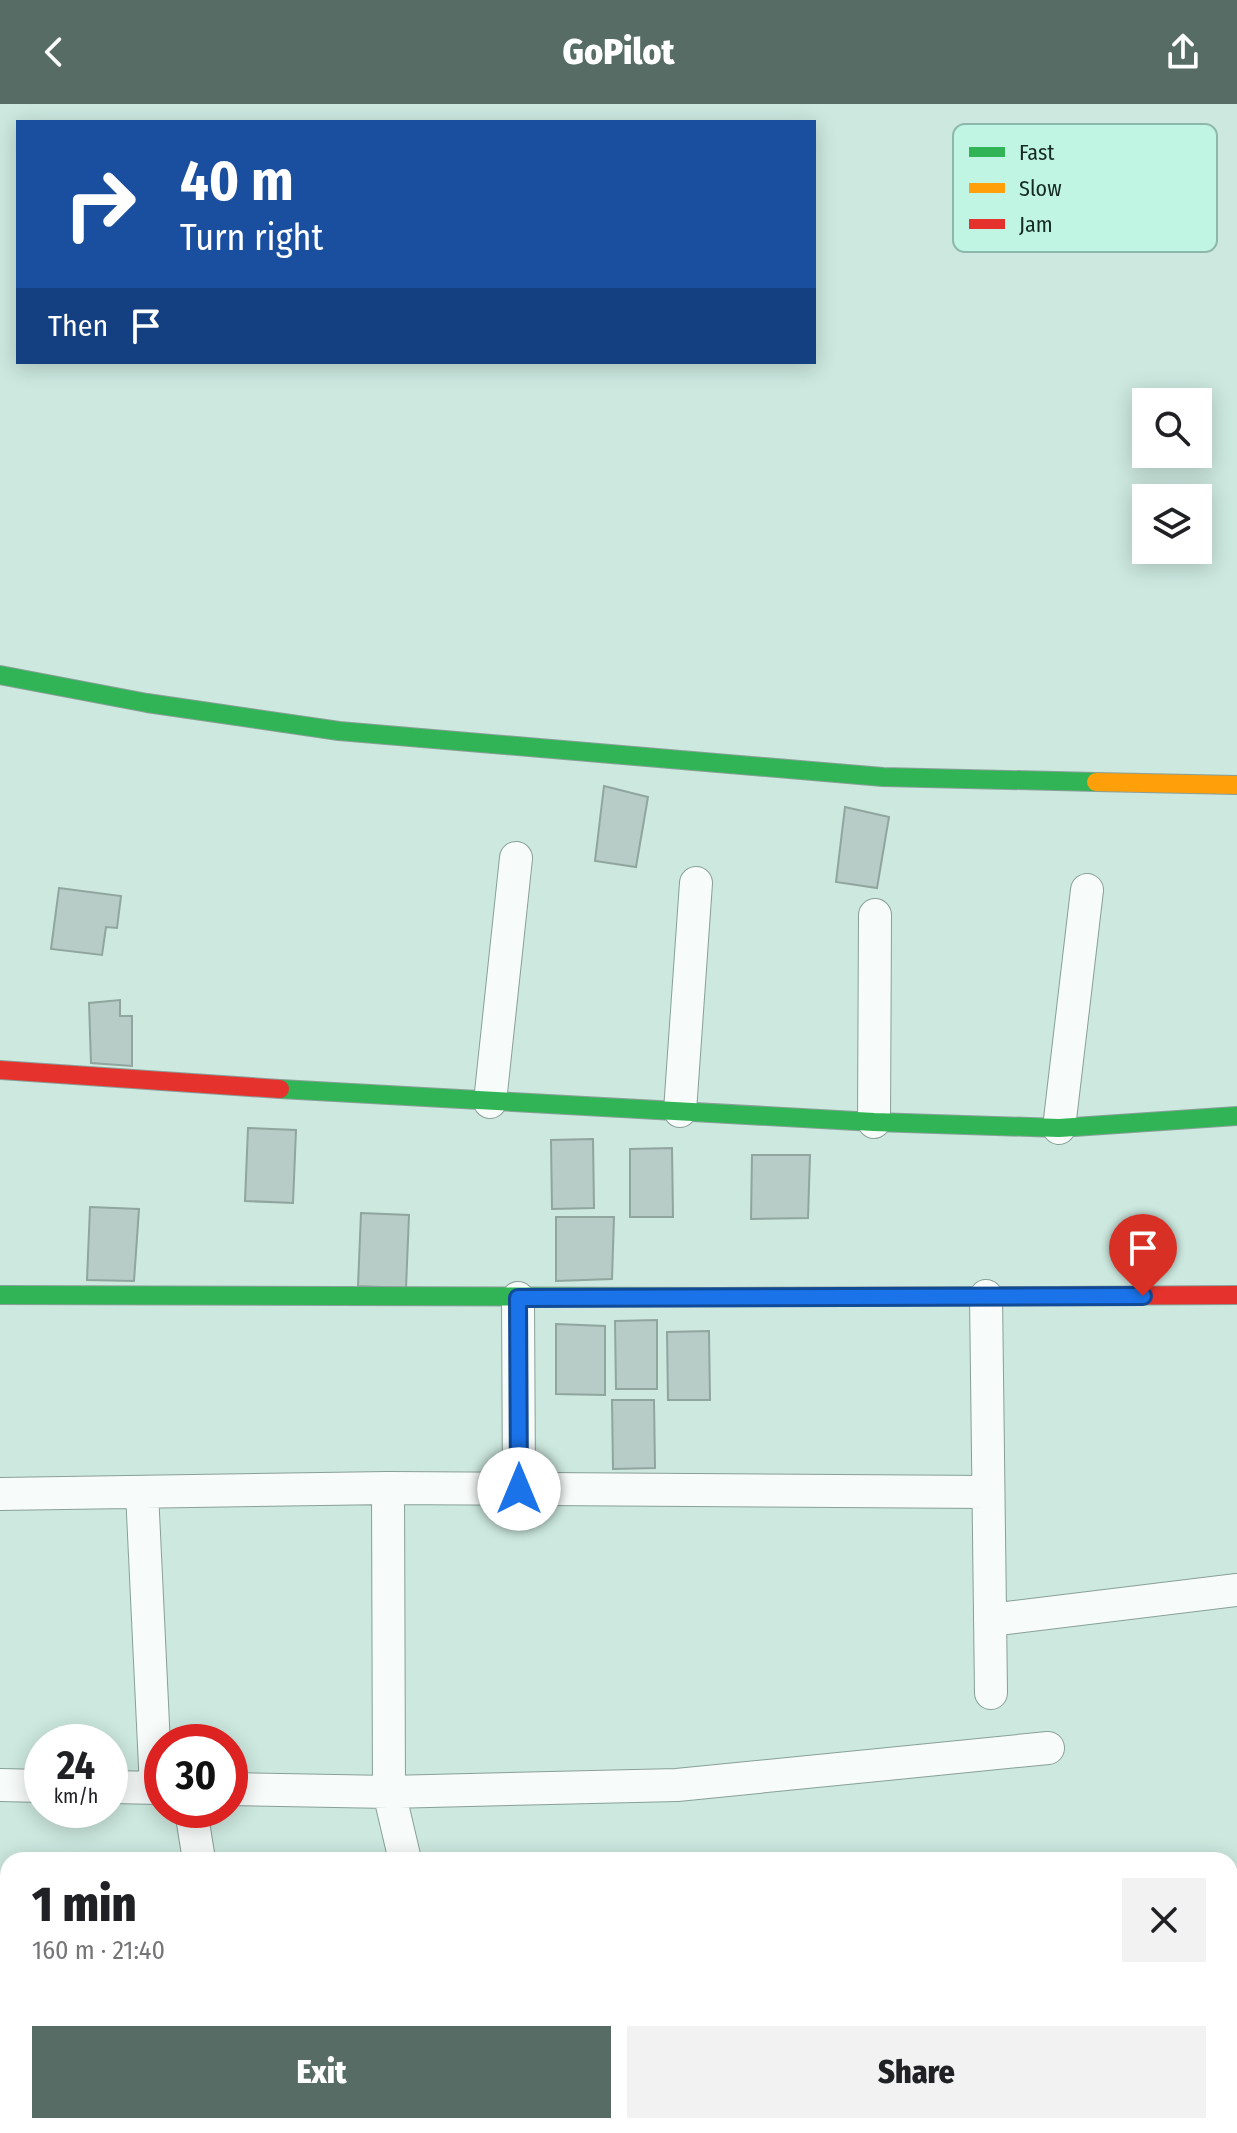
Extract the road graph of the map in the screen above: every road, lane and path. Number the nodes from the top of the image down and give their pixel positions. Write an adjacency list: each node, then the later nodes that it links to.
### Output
1 (0, 675): 2 (street)
2 (1237, 785)
3 (516, 858): 8 (street)
4 (696, 883): 9 (street)
5 (1087, 890): 12 (street)
6 (875, 915): 11 (street)
7 (0, 1070): 8 (street)
8 (490, 1102): 9 (street)
9 (680, 1111): 11 (street)
10 (1237, 1116): 12 (street)
11 (874, 1122): 12 (street)
12 (1059, 1128)
13 (0, 1295): 16 (street)
14 (1237, 1295): 15 (street)
15 (986, 1296): 16 (street); 20 (street)
16 (518, 1298): 18 (street)
17 (388, 1488): 18 (street); 19 (street); 30 (street)
18 (519, 1489): 20 (street)
19 (142, 1492): 21 (street); 25 (street)
20 (988, 1492): 23 (street)
21 (0, 1494)
22 (1237, 1590): 23 (street)
23 (990, 1620): 24 (street)
24 (991, 1693)
25 (155, 1724)
26 (1048, 1748): 30 (street)
27 (0, 1785): 28 (street)
28 (24, 1786)
29 (248, 1789): 30 (street)
30 (389, 1792): 33 (street)
31 (194, 1828): 32 (street)
32 (198, 1852)
33 (403, 1852)

